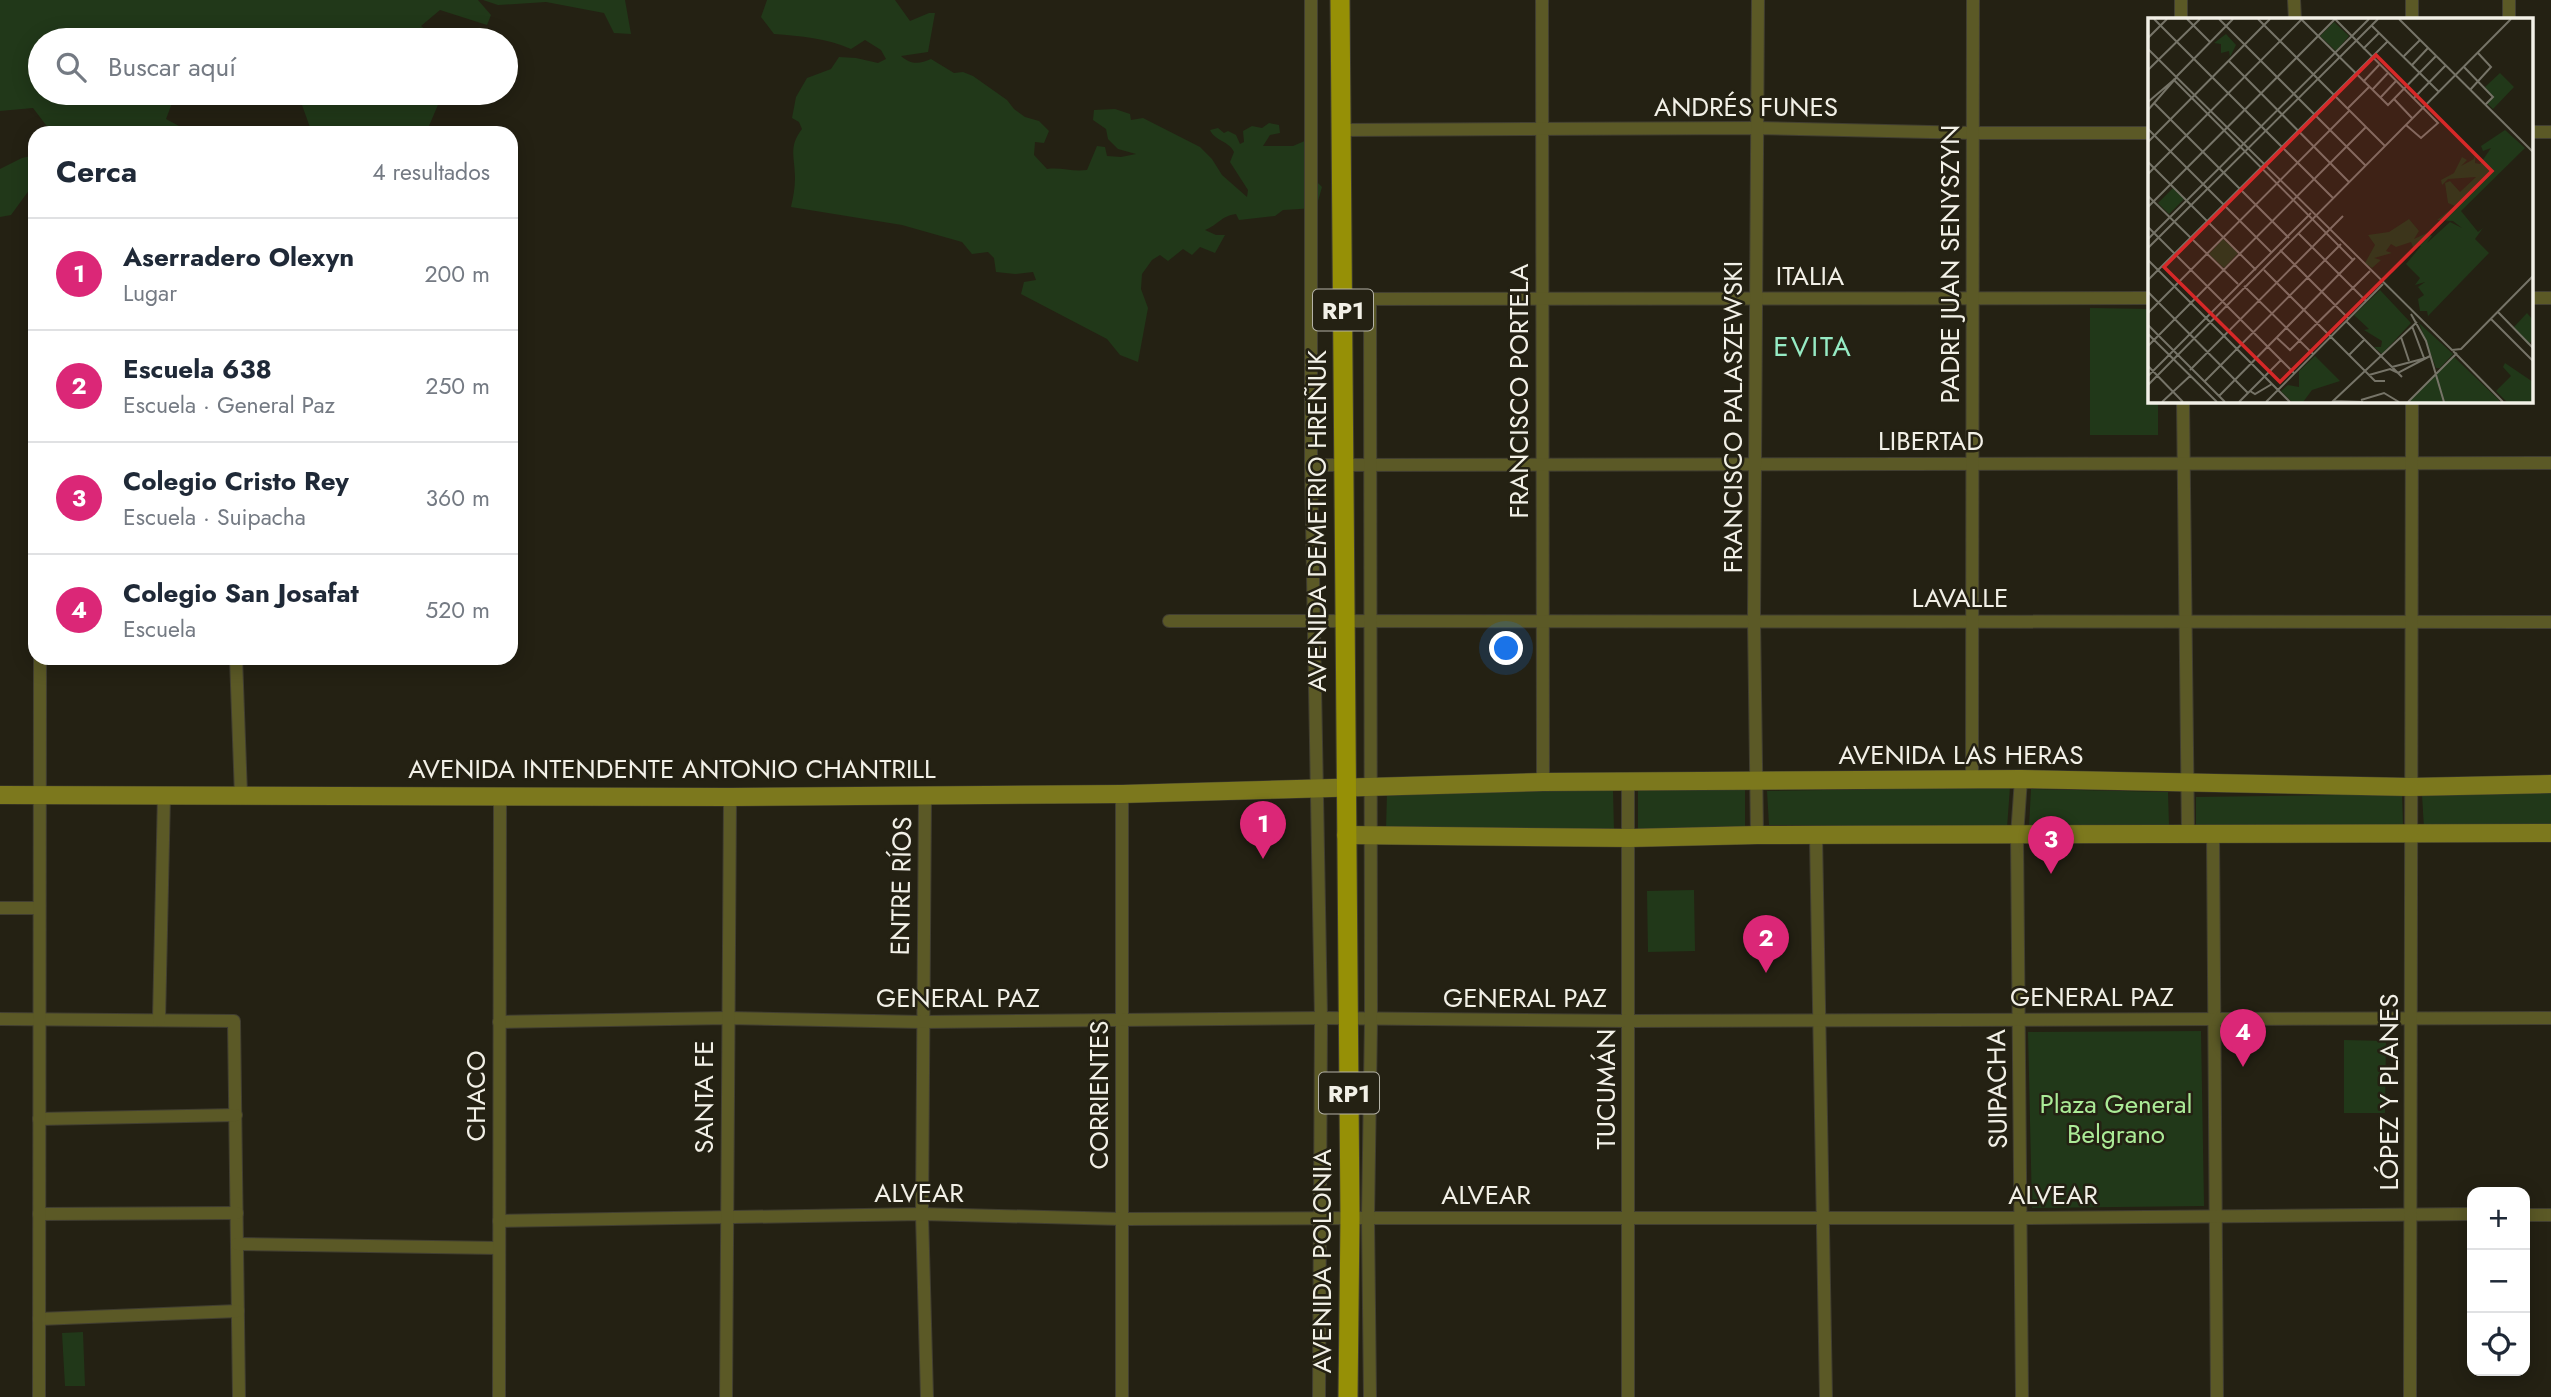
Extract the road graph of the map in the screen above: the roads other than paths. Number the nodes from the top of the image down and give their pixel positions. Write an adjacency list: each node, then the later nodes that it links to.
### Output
1 (1311, 0): 32 (street, AVENIDA DEMETRIO HREÑUK)
2 (1340, 0): 15 (main road, AVENIDA DEMETRIO HREÑUK / RP1)
3 (1542, 0): 16 (street, FRANCISCO PORTELA)
4 (1758, 0): 14 (street, FRANCISCO PALASZEWSKI)
5 (1973, 0): 17 (street, PADRE JUAN SENYSZYN)
6 (2181, 0): 10 (street)
7 (2294, 0): 11 (street)
8 (2412, 0): 12 (street)
9 (2509, 0): 13 (street)
10 (2181, 18)
11 (2295, 18)
12 (2412, 18)
13 (2509, 18)
14 (1757, 128): 16 (street, ANDRÉS FUNES); 17 (street, ANDRÉS FUNES); 24 (street, FRANCISCO PALASZEWSKI)
15 (1342, 130): 16 (street, ANDRÉS FUNES); 21 (main road, AVENIDA DEMETRIO HREÑUK / RP1)
16 (1540, 130): 23 (street, FRANCISCO PORTELA)
17 (1973, 133): 18 (street, ANDRÉS FUNES); 19 (street, PADRE JUAN SENYSZYN)
18 (2148, 133)
19 (1973, 298): 20 (street, ITALIA); 24 (street, ITALIA); 31 (street, PADRE JUAN SENYSZYN)
20 (2148, 298)
21 (1343, 299): 22 (street, ITALIA); 33 (main road, AVENIDA DEMETRIO HREÑUK / RP1)
22 (1370, 299): 23 (street, ITALIA); 34 (street, AVENIDA POLONIA)
23 (1541, 299): 24 (street, ITALIA); 35 (street, FRANCISCO PORTELA)
24 (1756, 299): 30 (street, FRANCISCO PALASZEWSKI)
25 (2183, 402): 27 (street)
26 (2413, 402): 28 (street, LÓPEZ Y PLANES)
27 (2183, 463): 28 (street, LIBERTAD); 31 (street, LIBERTAD); 43 (street)
28 (2412, 463): 29 (street, LIBERTAD); 44 (street, LÓPEZ Y PLANES)
29 (2551, 463)
30 (1756, 464): 31 (street, LIBERTAD); 35 (street, LIBERTAD); 40 (street, FRANCISCO PALASZEWSKI)
31 (1973, 464): 42 (street, PADRE JUAN SENYSZYN)
32 (1311, 465): 33 (street, LIBERTAD); 36 (street, AVENIDA DEMETRIO HREÑUK)
33 (1343, 465): 34 (street, LIBERTAD); 37 (main road, AVENIDA DEMETRIO HREÑUK / RP1)
34 (1370, 465): 35 (street, LIBERTAD); 39 (street, AVENIDA POLONIA)
35 (1542, 465): 38 (street, FRANCISCO PORTELA)
36 (1315, 619): 37 (street, LAVALLE); 41 (street, LAVALLE); 58 (street, AVENIDA DEMETRIO HREÑUK)
37 (1344, 619): 39 (street, LAVALLE); 57 (main road, AVENIDA DEMETRIO HREÑUK / RP1)
38 (1544, 619): 39 (street, LAVALLE); 40 (street, LAVALLE); 51 (street, FRANCISCO PORTELA)
39 (1369, 620): 56 (street, AVENIDA POLONIA)
40 (1754, 620): 42 (street, LAVALLE); 50 (street, FRANCISCO PALASZEWSKI)
41 (1169, 621)
42 (1973, 621): 43 (street, LAVALLE); 49 (street, PADRE JUAN SENYSZYN)
43 (2185, 621): 44 (street, LAVALLE); 53 (street)
44 (2413, 622): 45 (street, LAVALLE); 55 (street, LÓPEZ Y PLANES)
45 (2551, 622)
46 (40, 665): 61 (street)
47 (236, 665): 63 (street)
48 (2021, 779): 49 (main road, AVENIDA LAS HERAS); 53 (main road, AVENIDA LAS HERAS); 75 (street, SUIPACHA)
49 (1972, 780): 50 (main road, AVENIDA LAS HERAS)
50 (1757, 781): 52 (main road, AVENIDA LAS HERAS); 71 (street, FRANCISCO PALASZEWSKI)
51 (1543, 782): 52 (main road, AVENIDA LAS HERAS); 56 (main road, AVENIDA LAS HERAS)
52 (1628, 782): 76 (street, TUCUMÁN)
53 (2187, 783): 55 (main road, AVENIDA LAS HERAS); 69 (street)
54 (2551, 784): 55 (main road, AVENIDA LAS HERAS)
55 (2410, 787): 67 (street, LÓPEZ Y PLANES)
56 (1370, 788): 57 (main road, AVENIDA LAS HERAS); 74 (street, AVENIDA POLONIA)
57 (1345, 789): 58 (main road, AVENIDA INTENDENTE ANTONIO CHANTRILL); 70 (main road, AVENIDA POLONIA / RP1)
58 (1316, 790): 59 (main road, AVENIDA INTENDENTE ANTONIO CHANTRILL); 80 (street, AVENIDA DEMETRIO HREÑUK)
59 (1122, 794): 65 (main road, AVENIDA INTENDENTE ANTONIO CHANTRILL); 86 (street, CORRIENTES)
60 (0, 795): 61 (main road, AVENIDA INTENDENTE ANTONIO CHANTRILL)
61 (39, 795): 62 (main road, AVENIDA INTENDENTE ANTONIO CHANTRILL); 78 (street)
62 (164, 795): 63 (main road, AVENIDA INTENDENTE ANTONIO CHANTRILL); 85 (street)
63 (241, 795): 64 (main road, AVENIDA INTENDENTE ANTONIO CHANTRILL)
64 (500, 795): 66 (main road, AVENIDA INTENDENTE ANTONIO CHANTRILL); 93 (street, CHACO)
65 (925, 795): 66 (main road, AVENIDA INTENDENTE ANTONIO CHANTRILL); 94 (street, ENTRE RÍOS)
66 (730, 797): 79 (street, SANTA FE)
67 (2412, 833): 68 (main road); 73 (main road); 91 (street, LÓPEZ Y PLANES)
68 (2551, 833)
69 (2188, 834): 73 (main road); 75 (main road)
70 (1346, 835): 74 (main road); 84 (main road, AVENIDA POLONIA / RP1)
71 (1756, 835): 72 (main road); 76 (main road)
72 (1816, 835): 75 (main road); 88 (street)
73 (2213, 835): 90 (street)
74 (1371, 836): 76 (main road); 87 (street, AVENIDA POLONIA)
75 (2017, 836): 89 (street, SUIPACHA)
76 (1630, 838): 92 (street, TUCUMÁN)
77 (0, 908): 78 (street)
78 (39, 908): 83 (street)
79 (727, 1018): 93 (street, GENERAL PAZ); 94 (street, GENERAL PAZ); 104 (street, SANTA FE)
80 (1321, 1018): 84 (street, GENERAL PAZ); 86 (street, GENERAL PAZ); 112 (street, AVENIDA DEMETRIO HREÑUK)
81 (2551, 1018): 91 (street, GENERAL PAZ)
82 (0, 1019): 83 (street)
83 (39, 1019): 85 (street); 96 (street)
84 (1348, 1019): 87 (street, GENERAL PAZ); 107 (main road, AVENIDA POLONIA / RP1)
85 (159, 1020): 95 (street)
86 (1122, 1020): 94 (street, GENERAL PAZ); 110 (street, CORRIENTES)
87 (1371, 1020): 92 (street, GENERAL PAZ); 107 (street, AVENIDA POLONIA)
88 (1819, 1020): 89 (street, GENERAL PAZ); 92 (street, GENERAL PAZ); 105 (street)
89 (2018, 1020): 90 (street, GENERAL PAZ); 109 (street, SUIPACHA)
90 (2214, 1020): 91 (street, GENERAL PAZ); 106 (street)
91 (2412, 1020): 98 (street, LÓPEZ Y PLANES)
92 (1629, 1021): 108 (street, TUCUMÁN)
93 (499, 1022): 111 (street, CHACO)
94 (922, 1022): 100 (street, ENTRE RÍOS)
95 (236, 1115): 96 (street); 97 (street)
96 (39, 1119): 99 (street)
97 (237, 1213): 99 (street); 113 (street)
98 (2411, 1213): 101 (street, ALVEAR); 106 (street, ALVEAR); 130 (street, LÓPEZ Y PLANES)
99 (39, 1214): 116 (street)
100 (922, 1214): 104 (street, ALVEAR); 110 (street, ALVEAR); 121 (street, ENTRE RÍOS)
101 (2467, 1214)
102 (2530, 1215): 103 (street)
103 (2551, 1215)
104 (726, 1217): 111 (street, ALVEAR); 120 (street, SANTA FE)
105 (1825, 1217): 108 (street, ALVEAR); 109 (street, ALVEAR); 127 (street)
106 (2214, 1217): 109 (street, ALVEAR); 129 (street)
107 (1359, 1218): 108 (street, ALVEAR); 112 (street, ALVEAR); 124 (main road, AVENIDA POLONIA / RP1); 125 (street, AVENIDA POLONIA)
108 (1628, 1218): 126 (street, TUCUMÁN)
109 (2022, 1218): 128 (street, SUIPACHA)
110 (1122, 1219): 112 (street, ALVEAR); 122 (street, CORRIENTES)
111 (499, 1220): 114 (street, CHACO)
112 (1321, 1220): 123 (street, AVENIDA DEMETRIO HREÑUK)
113 (237, 1244): 114 (street); 115 (street)
114 (499, 1248): 119 (street, CHACO)
115 (238, 1311): 116 (street); 118 (street)
116 (39, 1319): 117 (street)
117 (39, 1397)
118 (239, 1397)
119 (499, 1397)
120 (726, 1397)
121 (927, 1397)
122 (1122, 1397)
123 (1319, 1397)
124 (1348, 1397)
125 (1370, 1397)
126 (1628, 1397)
127 (1826, 1397)
128 (2022, 1397)
129 (2217, 1397)
130 (2410, 1397)

